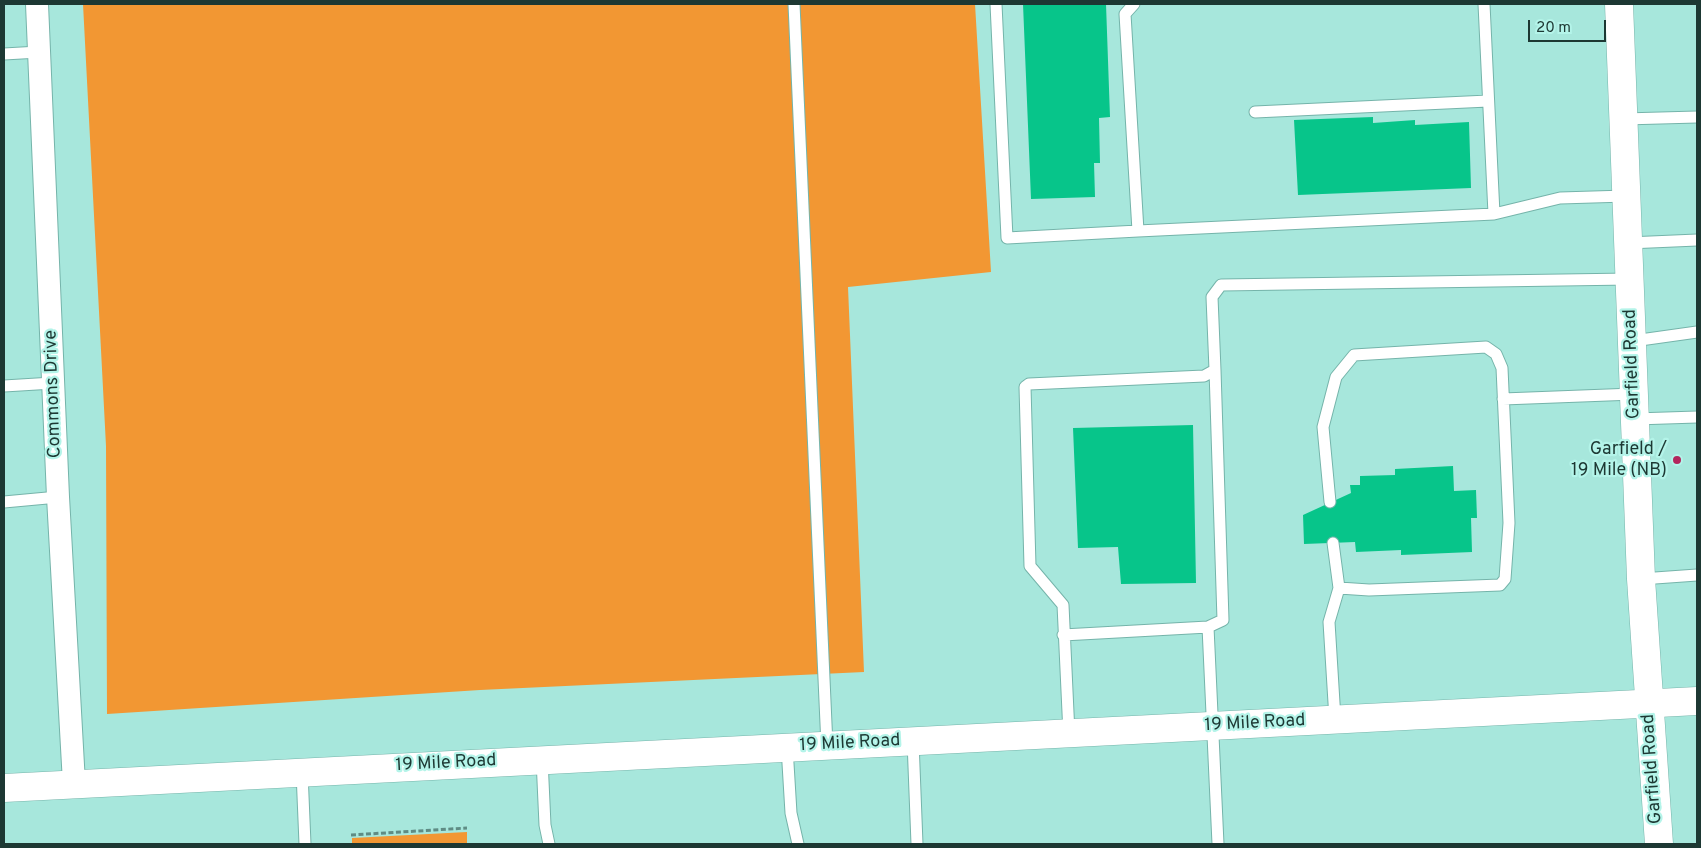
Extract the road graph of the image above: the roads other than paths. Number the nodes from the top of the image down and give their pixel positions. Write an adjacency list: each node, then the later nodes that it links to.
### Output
1 (37, 4): 7 (street, Commons Drive)
2 (794, 4): 42 (lane)
3 (996, 4): 15 (lane)
4 (1134, 4): 15 (lane)
5 (1484, 4): 9 (lane)
6 (1619, 4): 12 (street, Garfield Road)
7 (39, 52): 8 (lane); 22 (street, Commons Drive)
8 (4, 54)
9 (1488, 102): 10 (lane); 14 (lane)
10 (1256, 112)
11 (1697, 117): 12 (lane)
12 (1624, 119): 13 (street, Garfield Road)
13 (1626, 196): 14 (lane); 17 (street, Garfield Road)
14 (1494, 214): 15 (lane)
15 (1138, 231)
16 (1697, 240): 17 (lane)
17 (1628, 243): 18 (street, Garfield Road)
18 (1630, 279): 20 (street, Garfield Road); 21 (lane)
19 (1697, 332): 20 (lane)
20 (1632, 341): 25 (street, Garfield Road)
21 (1215, 370): 34 (lane); 35 (lane)
22 (53, 383): 23 (lane); 27 (street, Commons Drive)
23 (4, 386)
24 (1503, 399): 25 (lane); 29 (lane); 33 (lane)
25 (1635, 407): 26 (lane); 32 (street, Garfield Road)
26 (1697, 417)
27 (58, 498): 28 (lane); 46 (street, Commons Drive)
28 (4, 502)
29 (1330, 502)
30 (1333, 543): 33 (lane)
31 (1697, 575): 32 (lane)
32 (1642, 579): 37 (street, Garfield Road)
33 (1339, 588): 38 (lane)
34 (1208, 627): 35 (lane); 39 (lane)
35 (1063, 635): 40 (lane)
36 (1697, 702): 37 (street, 19 Mile Road)
37 (1649, 703): 38 (street, 19 Mile Road); 53 (street, Garfield Road)
38 (1334, 719): 39 (street, 19 Mile Road)
39 (1212, 726): 40 (street, 19 Mile Road); 52 (lane)
40 (1069, 734): 41 (street, 19 Mile Road)
41 (913, 741): 42 (street, 19 Mile Road); 51 (lane)
42 (827, 746): 43 (street, 19 Mile Road)
43 (787, 747): 44 (street, 19 Mile Road); 50 (lane)
44 (542, 759): 45 (street, 19 Mile Road); 49 (lane)
45 (302, 772): 46 (street, 19 Mile Road); 48 (lane)
46 (74, 783): 47 (street, 19 Mile Road)
47 (4, 788)
48 (305, 844)
49 (549, 844)
50 (798, 844)
51 (917, 844)
52 (1218, 844)
53 (1659, 844)

